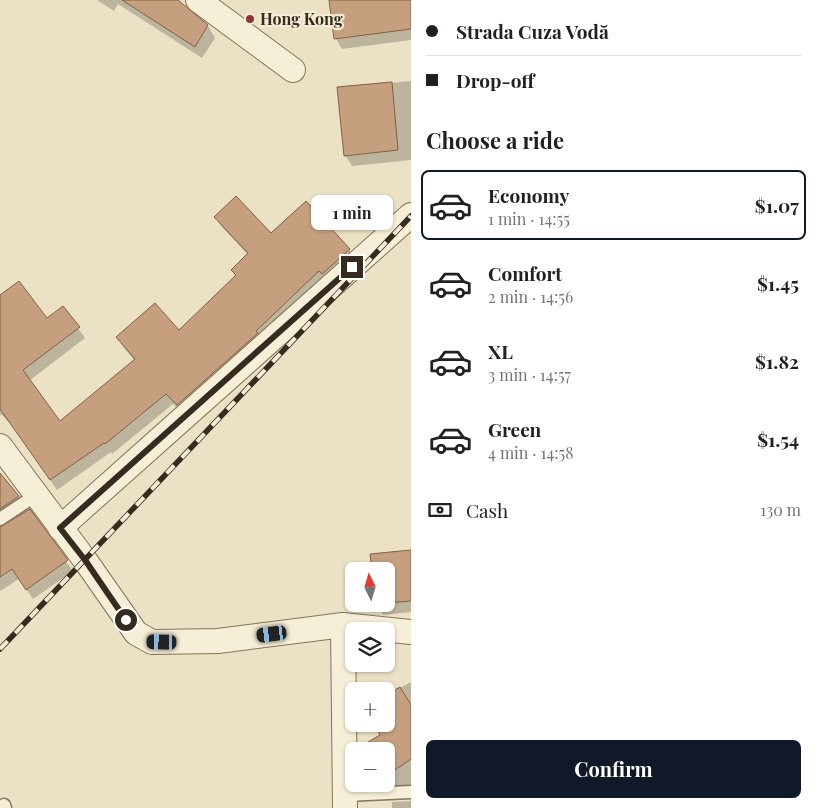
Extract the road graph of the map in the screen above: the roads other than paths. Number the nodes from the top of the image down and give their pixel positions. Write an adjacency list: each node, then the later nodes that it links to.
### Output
1 (198, 0): 2 (street)
2 (293, 70)
3 (411, 215): 7 (street)
4 (0, 446): 5 (street)
5 (36, 495): 6 (lane); 7 (street)
6 (0, 519)
7 (60, 528): 8 (street)
8 (343, 625): 9 (street); 11 (street)
9 (411, 632)
10 (411, 792): 11 (lane)
11 (345, 801)

